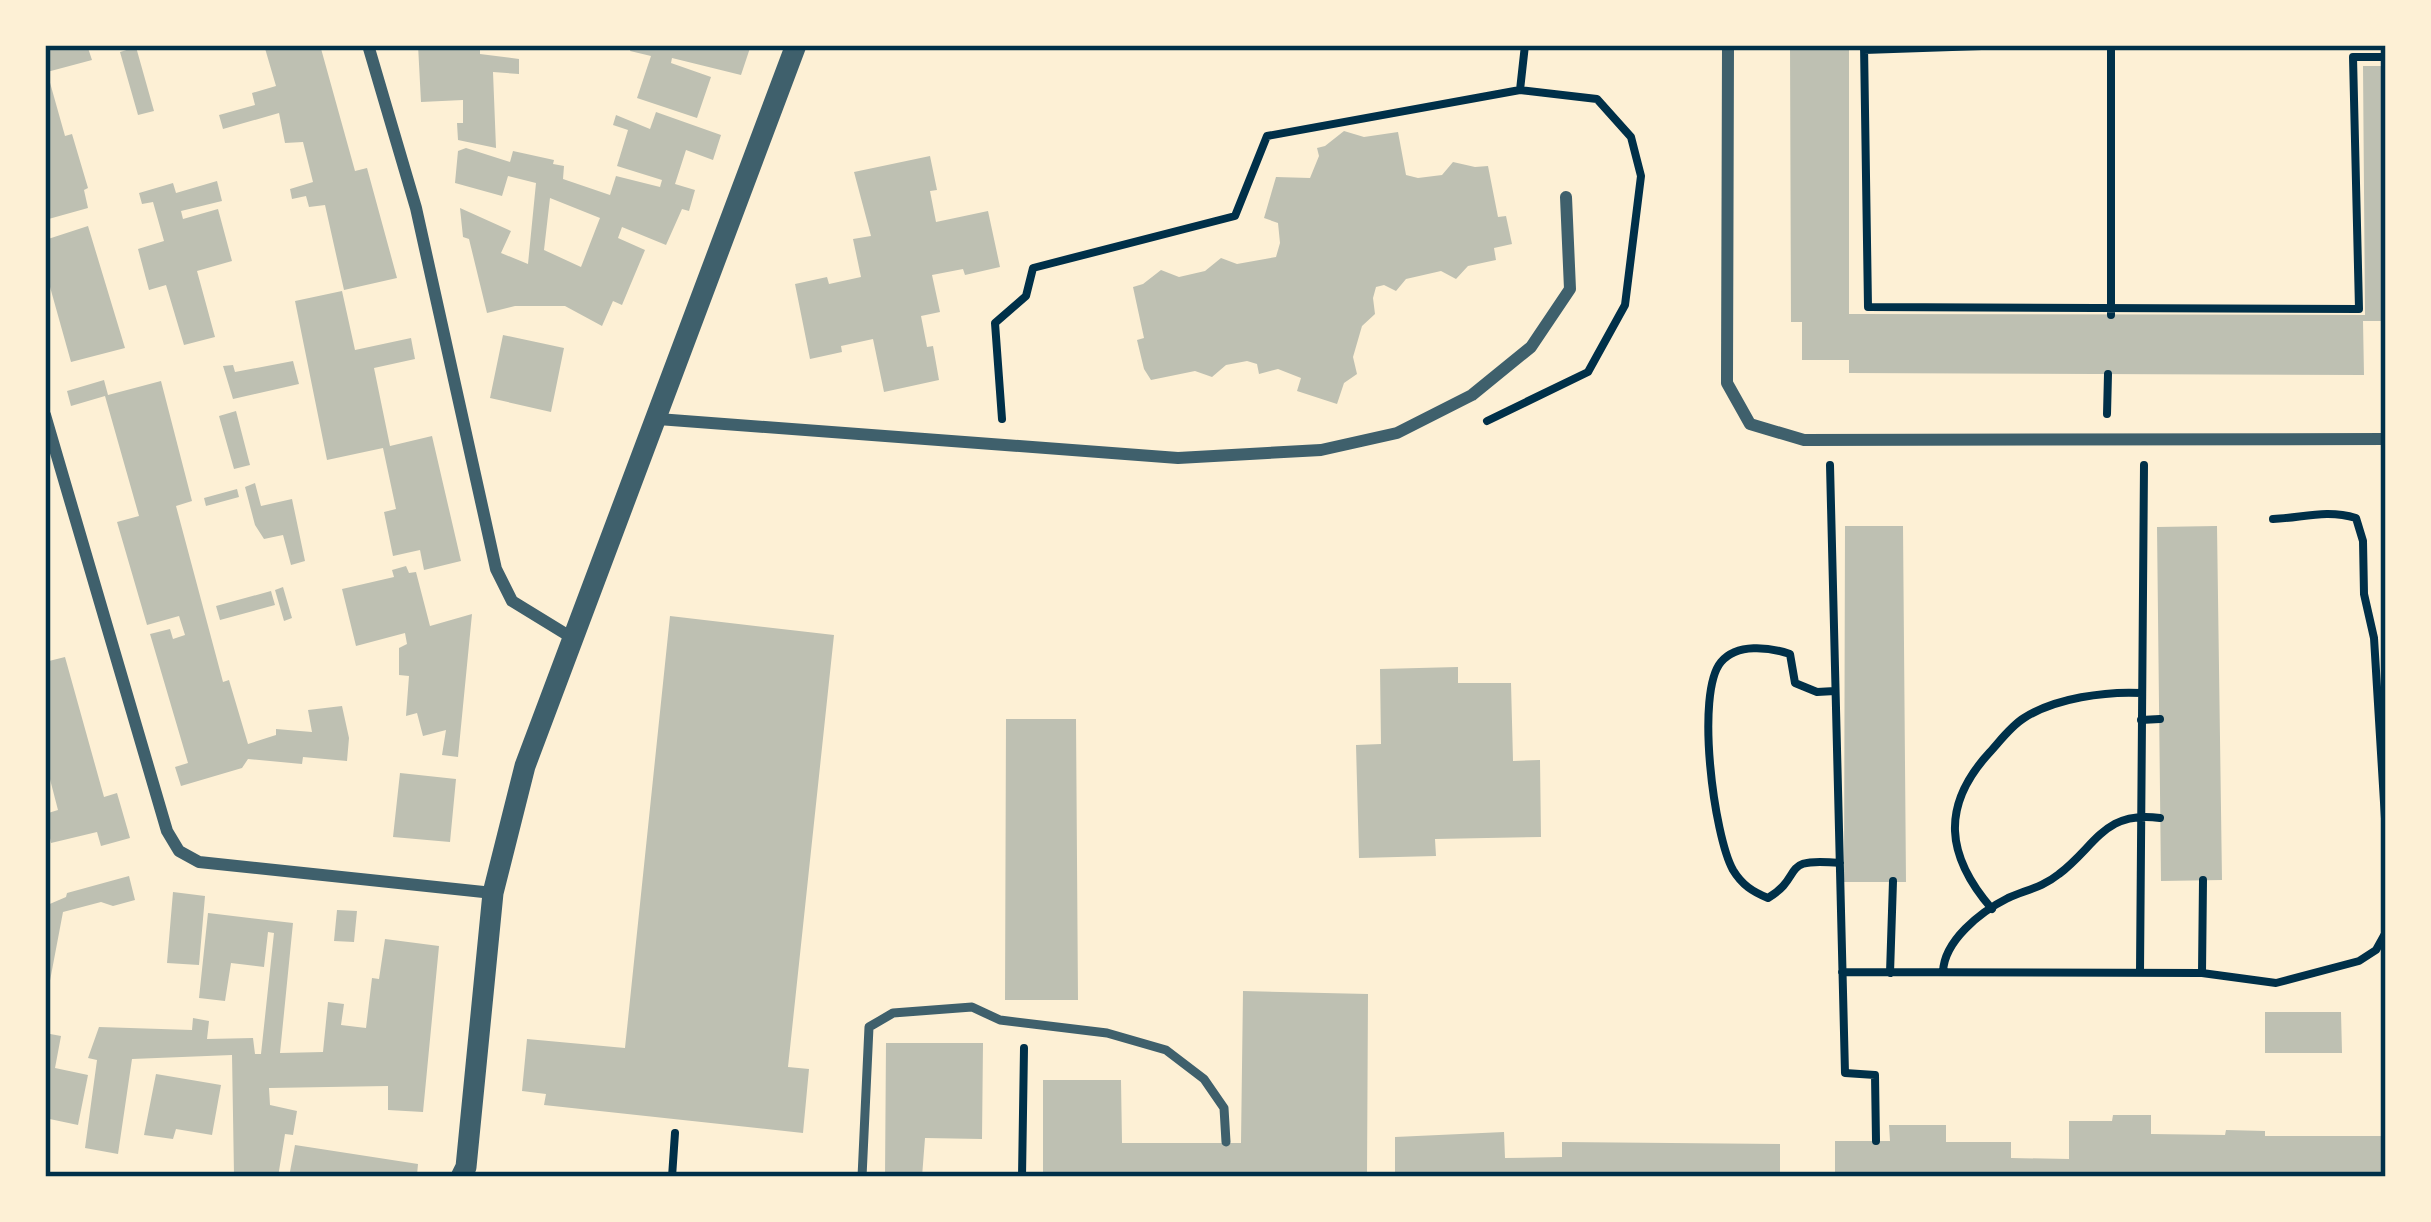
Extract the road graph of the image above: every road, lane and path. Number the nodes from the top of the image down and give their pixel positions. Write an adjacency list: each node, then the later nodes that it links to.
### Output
1 (368, 45): 22 (street)
2 (796, 45): 15 (street)
3 (1728, 45): 18 (street)
4 (2011, 45): 7 (path)
5 (2111, 45): 12 (path)
6 (2361, 45): 8 (path)
7 (1864, 48): 12 (path)
8 (2365, 57): 9 (path); 12 (path)
9 (2386, 57)
10 (1520, 90): 20 (path)
11 (1566, 197): 20 (street)
12 (2112, 311)
13 (2108, 374): 19 (path)
14 (45, 416): 33 (street)
15 (658, 419): 20 (street); 22 (street)
16 (2144, 439): 17 (street); 19 (street); 24 (path)
17 (2386, 439)
18 (1829, 440): 19 (street); 23 (path)
19 (2107, 440)
20 (1004, 443)
21 (2272, 519): 29 (path)
22 (574, 639): 33 (street)
23 (1835, 691): 30 (path); 30 (path)
24 (2142, 693): 26 (path); 34 (path)
25 (2160, 719): 26 (path)
26 (2141, 720): 27 (path)
27 (2141, 815): 28 (path); 34 (path); 39 (path)
28 (2160, 818)
29 (2386, 835)
30 (1840, 863): 36 (path)
31 (2203, 880): 40 (path)
32 (1893, 881): 37 (path)
33 (493, 893): 45 (street)
34 (1992, 909): 38 (path)
35 (2386, 932): 40 (path)
36 (1842, 973): 37 (path); 44 (path)
37 (1890, 973): 38 (path)
38 (1943, 973): 39 (path)
39 (2140, 973): 40 (path)
40 (2202, 973)
41 (1025, 1023): 43 (lane); 47 (lane); 48 (path)
42 (675, 1133): 46 (path)
43 (1226, 1142)
44 (1876, 1142)
45 (461, 1177)
46 (671, 1177)
47 (862, 1177)
48 (1022, 1177)

